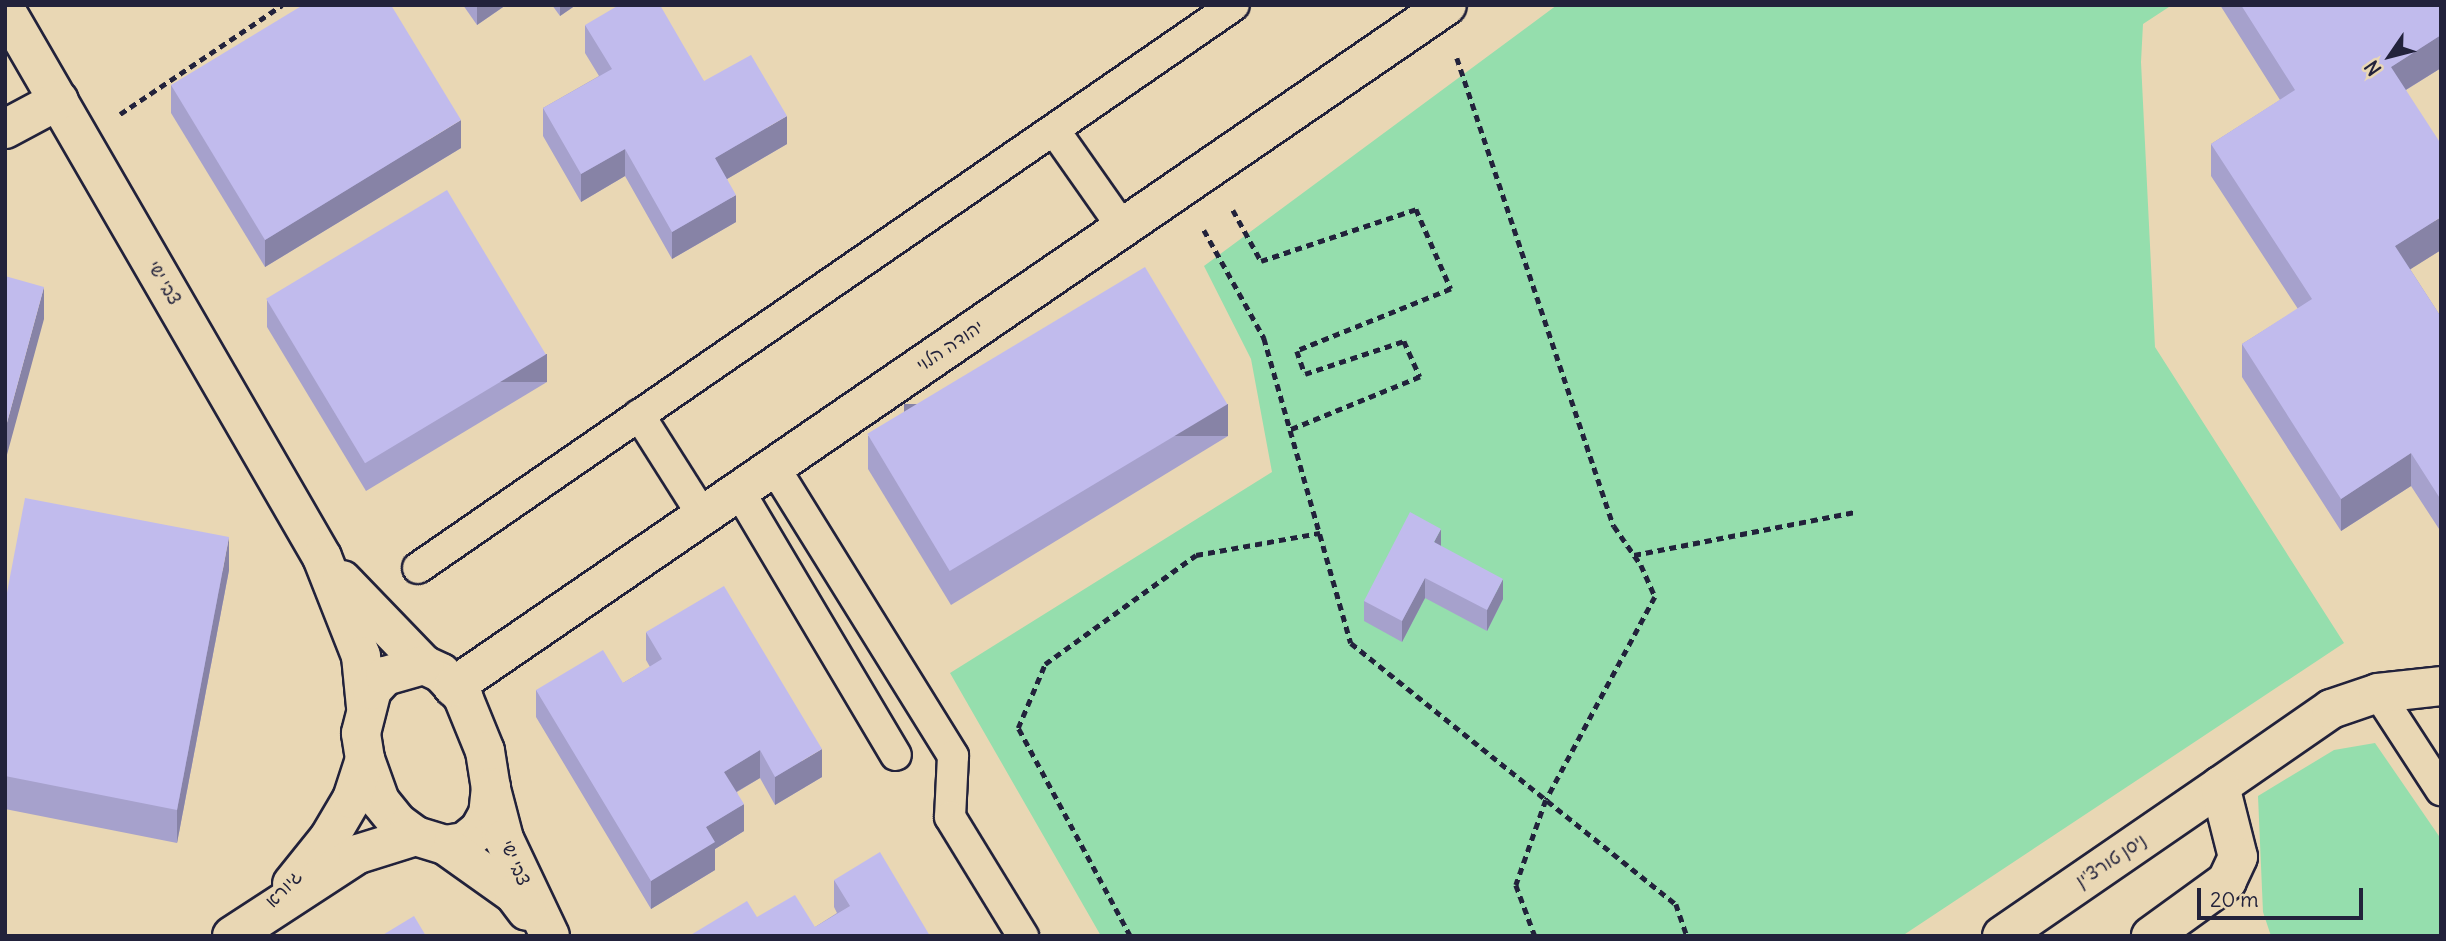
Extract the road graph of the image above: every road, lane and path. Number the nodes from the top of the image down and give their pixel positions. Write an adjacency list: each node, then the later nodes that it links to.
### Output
1 (282, 5): 8 (path)
2 (1234, 5): 7 (lane)
3 (1444, 8): 9 (street, יהודה הלוי); 18 (path)
4 (5, 9): 5 (street, צבי ישי)
5 (59, 100): 6 (street); 8 (street, צבי ישי)
6 (5, 129)
7 (1054, 130): 10 (lane); 11 (lane)
8 (81, 140): 19 (street, צבי ישי)
9 (1195, 178): 10 (street, יהודה הלוי); 12 (path); 12 (path)
10 (1123, 228): 13 (street, יהודה הלוי)
11 (639, 415): 16 (lane); 20 (lane)
12 (1290, 430): 17 (path)
13 (774, 467): 14 (street, יהודה הלוי); 34 (lane)
14 (739, 491): 16 (street, יהודה הלוי); 25 (lane)
15 (1855, 512): 18 (path)
16 (703, 516): 21 (street, יהודה הלוי)
17 (1320, 533): 30 (path); 35 (path)
18 (1634, 555): 30 (path)
19 (322, 557): 21 (street, צבי ישי); 24 (street, צבי ישי)
20 (418, 568)
21 (439, 676): 24 (street); 28 (street)
22 (2441, 687): 23 (street, ניסן טורצ'ין)
23 (2378, 693): 27 (street, ניסן טורצ'ין); 29 (lane)
24 (366, 707): 26 (street)
25 (896, 755)
26 (365, 759): 31 (street); 32 (street, גיורא)
27 (2220, 786): 38 (street, ניסן טורצ'ין); 39 (street)
28 (491, 787): 31 (street); 33 (street, צבי ישי)
29 (2441, 790)
30 (1546, 800): 36 (path); 37 (path)
31 (430, 841): 32 (street, גיורא); 33 (street, צבי ישי)
32 (241, 930)
33 (549, 936)
34 (1023, 936)
35 (1130, 936)
36 (1535, 936)
37 (1687, 936)
38 (2002, 936)
39 (2151, 936)

